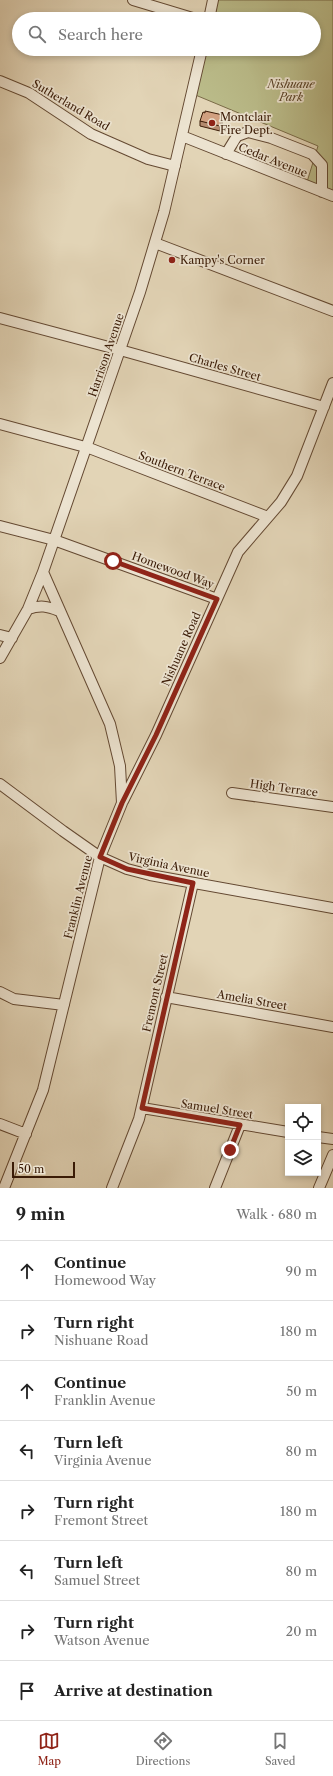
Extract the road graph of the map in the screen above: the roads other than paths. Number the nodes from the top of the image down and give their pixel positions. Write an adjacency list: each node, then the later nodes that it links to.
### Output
1 (134, 0): 3 (street)
2 (213, 0): 4 (street)
3 (173, 12)
4 (210, 12)
5 (200, 56): 7 (street, Harrison Avenue)
6 (0, 81): 9 (street, Sutherland Road)
7 (182, 136): 8 (street, Cedar Avenue); 9 (street, Harrison Avenue)
8 (226, 154): 10 (street, Cedar Avenue); 10 (street)
9 (175, 166): 12 (street, Harrison Avenue)
10 (322, 192): 11 (street, Cedar Avenue)
11 (333, 196)
12 (155, 243): 13 (street); 15 (street, Harrison Avenue)
13 (333, 311)
14 (0, 318): 15 (street, Charles Street)
15 (120, 350): 17 (street, Charles Street); 19 (street, Harrison Avenue)
16 (333, 384): 17 (street, Nishuane Road)
17 (324, 407): 20 (street, Nishuane Road)
18 (0, 424): 19 (street, Southern Terrace)
19 (86, 447): 20 (street, Southern Terrace); 22 (street, Harrison Avenue)
20 (268, 516): 24 (street, Nishuane Road)
21 (0, 526): 22 (street, Homewood Way)
22 (54, 540): 23 (street, Harrison Avenue); 24 (street, Homewood Way)
23 (43, 572): 25 (street, Harrison Avenue); 26 (street, Franklin Avenue)
24 (217, 599): 32 (street, Nishuane Road)
25 (28, 609): 26 (street); 28 (street, Harrison Avenue)
26 (59, 611): 32 (street, Franklin Avenue)
27 (0, 634): 28 (street)
28 (12, 638): 29 (street, Harrison Avenue)
29 (0, 658)
30 (0, 784): 34 (street, Virginia Avenue)
31 (232, 793): 33 (street, High Terrace)
32 (122, 803): 34 (street, Franklin Avenue)
33 (333, 807)
34 (100, 857): 35 (street, Virginia Avenue); 39 (street, Franklin Avenue)
35 (193, 883): 36 (street, Virginia Avenue); 38 (street, Fremont Street)
36 (333, 908)
37 (0, 992): 39 (street)
38 (166, 998): 40 (street, Amelia Street); 41 (street, Fremont Street)
39 (64, 1006): 45 (street, Franklin Avenue)
40 (333, 1027)
41 (142, 1108): 43 (street, Samuel Street); 50 (street, Fremont Street)
42 (0, 1124): 45 (street)
43 (240, 1125): 44 (street, Samuel Street); 51 (street)
44 (285, 1132)
45 (26, 1134): 49 (street, Franklin Avenue)
46 (321, 1137): 47 (street)
47 (333, 1139)
48 (333, 1155): 52 (street)
49 (4, 1188)
50 (112, 1188)
51 (214, 1188)
52 (320, 1188)

